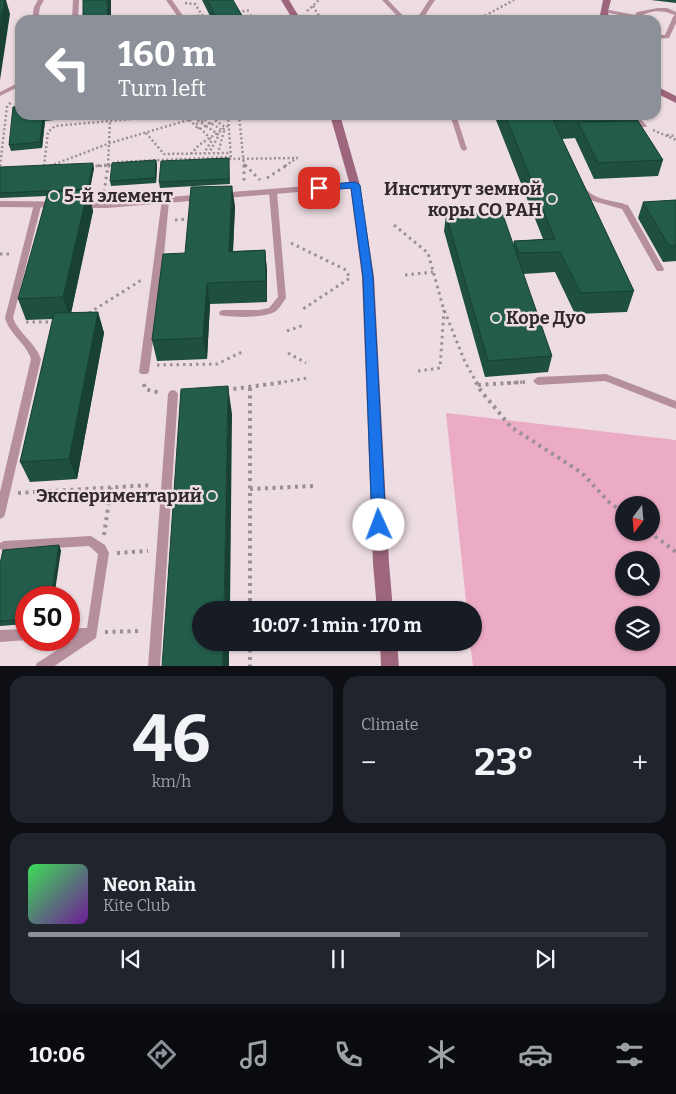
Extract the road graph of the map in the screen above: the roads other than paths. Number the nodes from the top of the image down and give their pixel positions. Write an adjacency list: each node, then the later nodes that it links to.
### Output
1 (41, 0): 8 (lane)
2 (76, 0): 9 (lane)
3 (168, 0): 10 (lane)
4 (285, 0): 11 (main road)
5 (385, 0): 12 (lane)
6 (432, 0): 13 (lane)
7 (607, 0): 14 (main road)
8 (36, 15)
9 (75, 15)
10 (178, 15)
11 (294, 15)
12 (399, 15)
13 (422, 15)
14 (605, 15)
15 (638, 15): 16 (lane)
16 (676, 15): 17 (lane)
17 (661, 37)
18 (15, 86): 20 (lane)
19 (661, 92): 21 (main road)
20 (0, 94)
21 (676, 100)
22 (336, 120): 28 (main road)
23 (455, 120): 26 (lane)
24 (638, 120): 25 (lane)
25 (644, 126)
26 (464, 149)
27 (579, 183): 33 (lane)
28 (355, 185): 29 (street); 41 (main road)
29 (274, 192): 30 (street); 34 (lane)
30 (165, 201): 32 (street); 35 (lane)
31 (0, 204): 32 (street)
32 (37, 206): 39 (lane)
33 (660, 269)
34 (223, 313)
35 (144, 369)
36 (538, 381): 38 (lane)
37 (173, 394): 48 (lane)
38 (676, 405)
39 (0, 514)
40 (4, 546): 43 (lane)
41 (384, 601)
42 (80, 634): 43 (lane)
43 (92, 634): 47 (lane)
44 (0, 636): 45 (lane)
45 (15, 636)
46 (389, 651): 49 (main road)
47 (41, 666)
48 (154, 666)
49 (390, 666)

